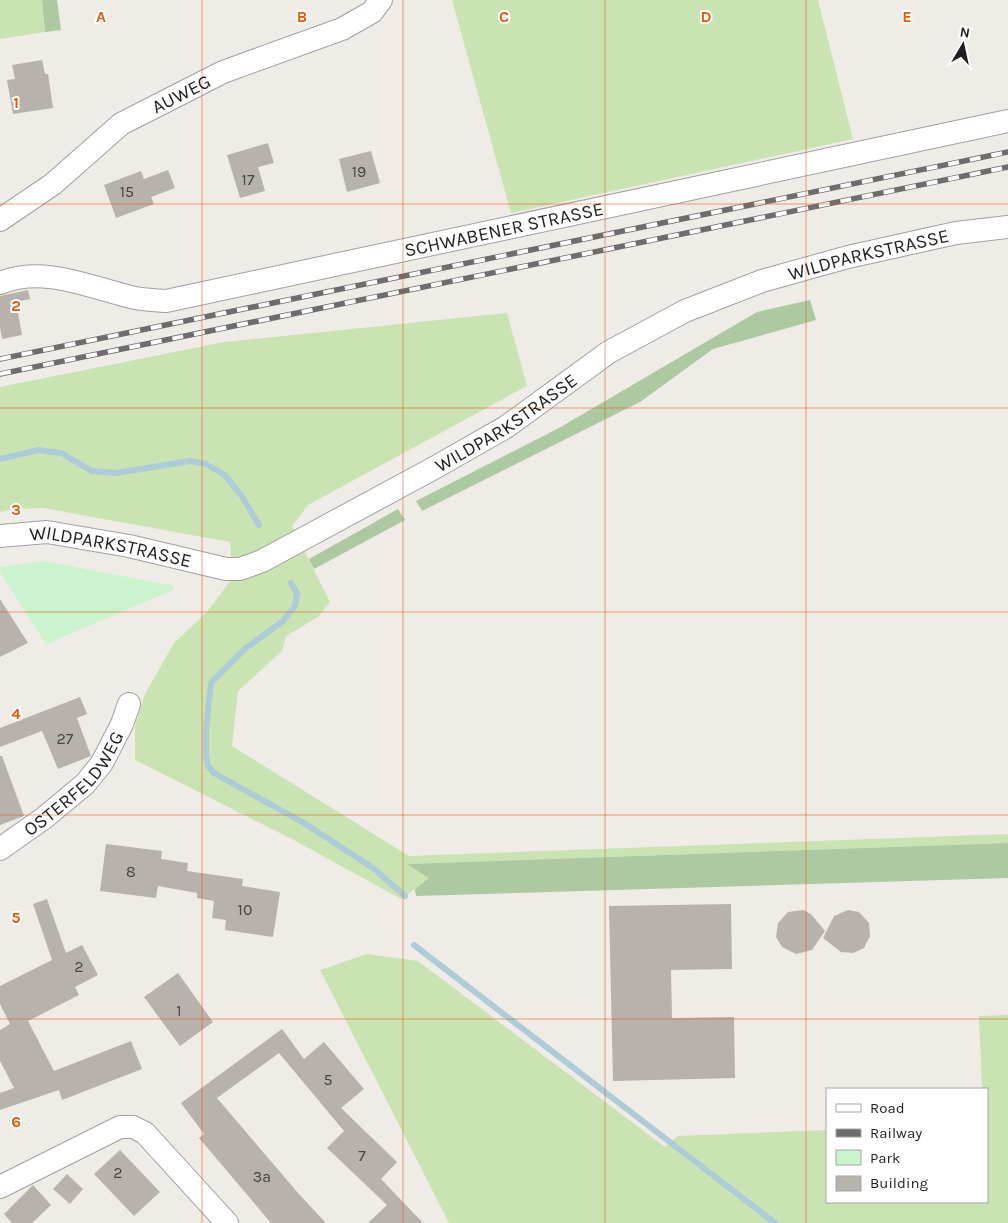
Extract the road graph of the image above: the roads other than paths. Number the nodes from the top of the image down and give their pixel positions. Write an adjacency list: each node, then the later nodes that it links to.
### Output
1 (381, 0): 3 (street, AUWEG)
2 (1008, 121): 5 (street, SCHWABENER STRASSE)
3 (0, 220)
4 (1008, 227): 6 (street, WILDPARKSTRASSE)
5 (0, 283)
6 (0, 536)
7 (129, 704): 8 (street, OSTERFELDWEG)
8 (0, 849)
9 (0, 1187): 10 (street)
10 (227, 1223)

